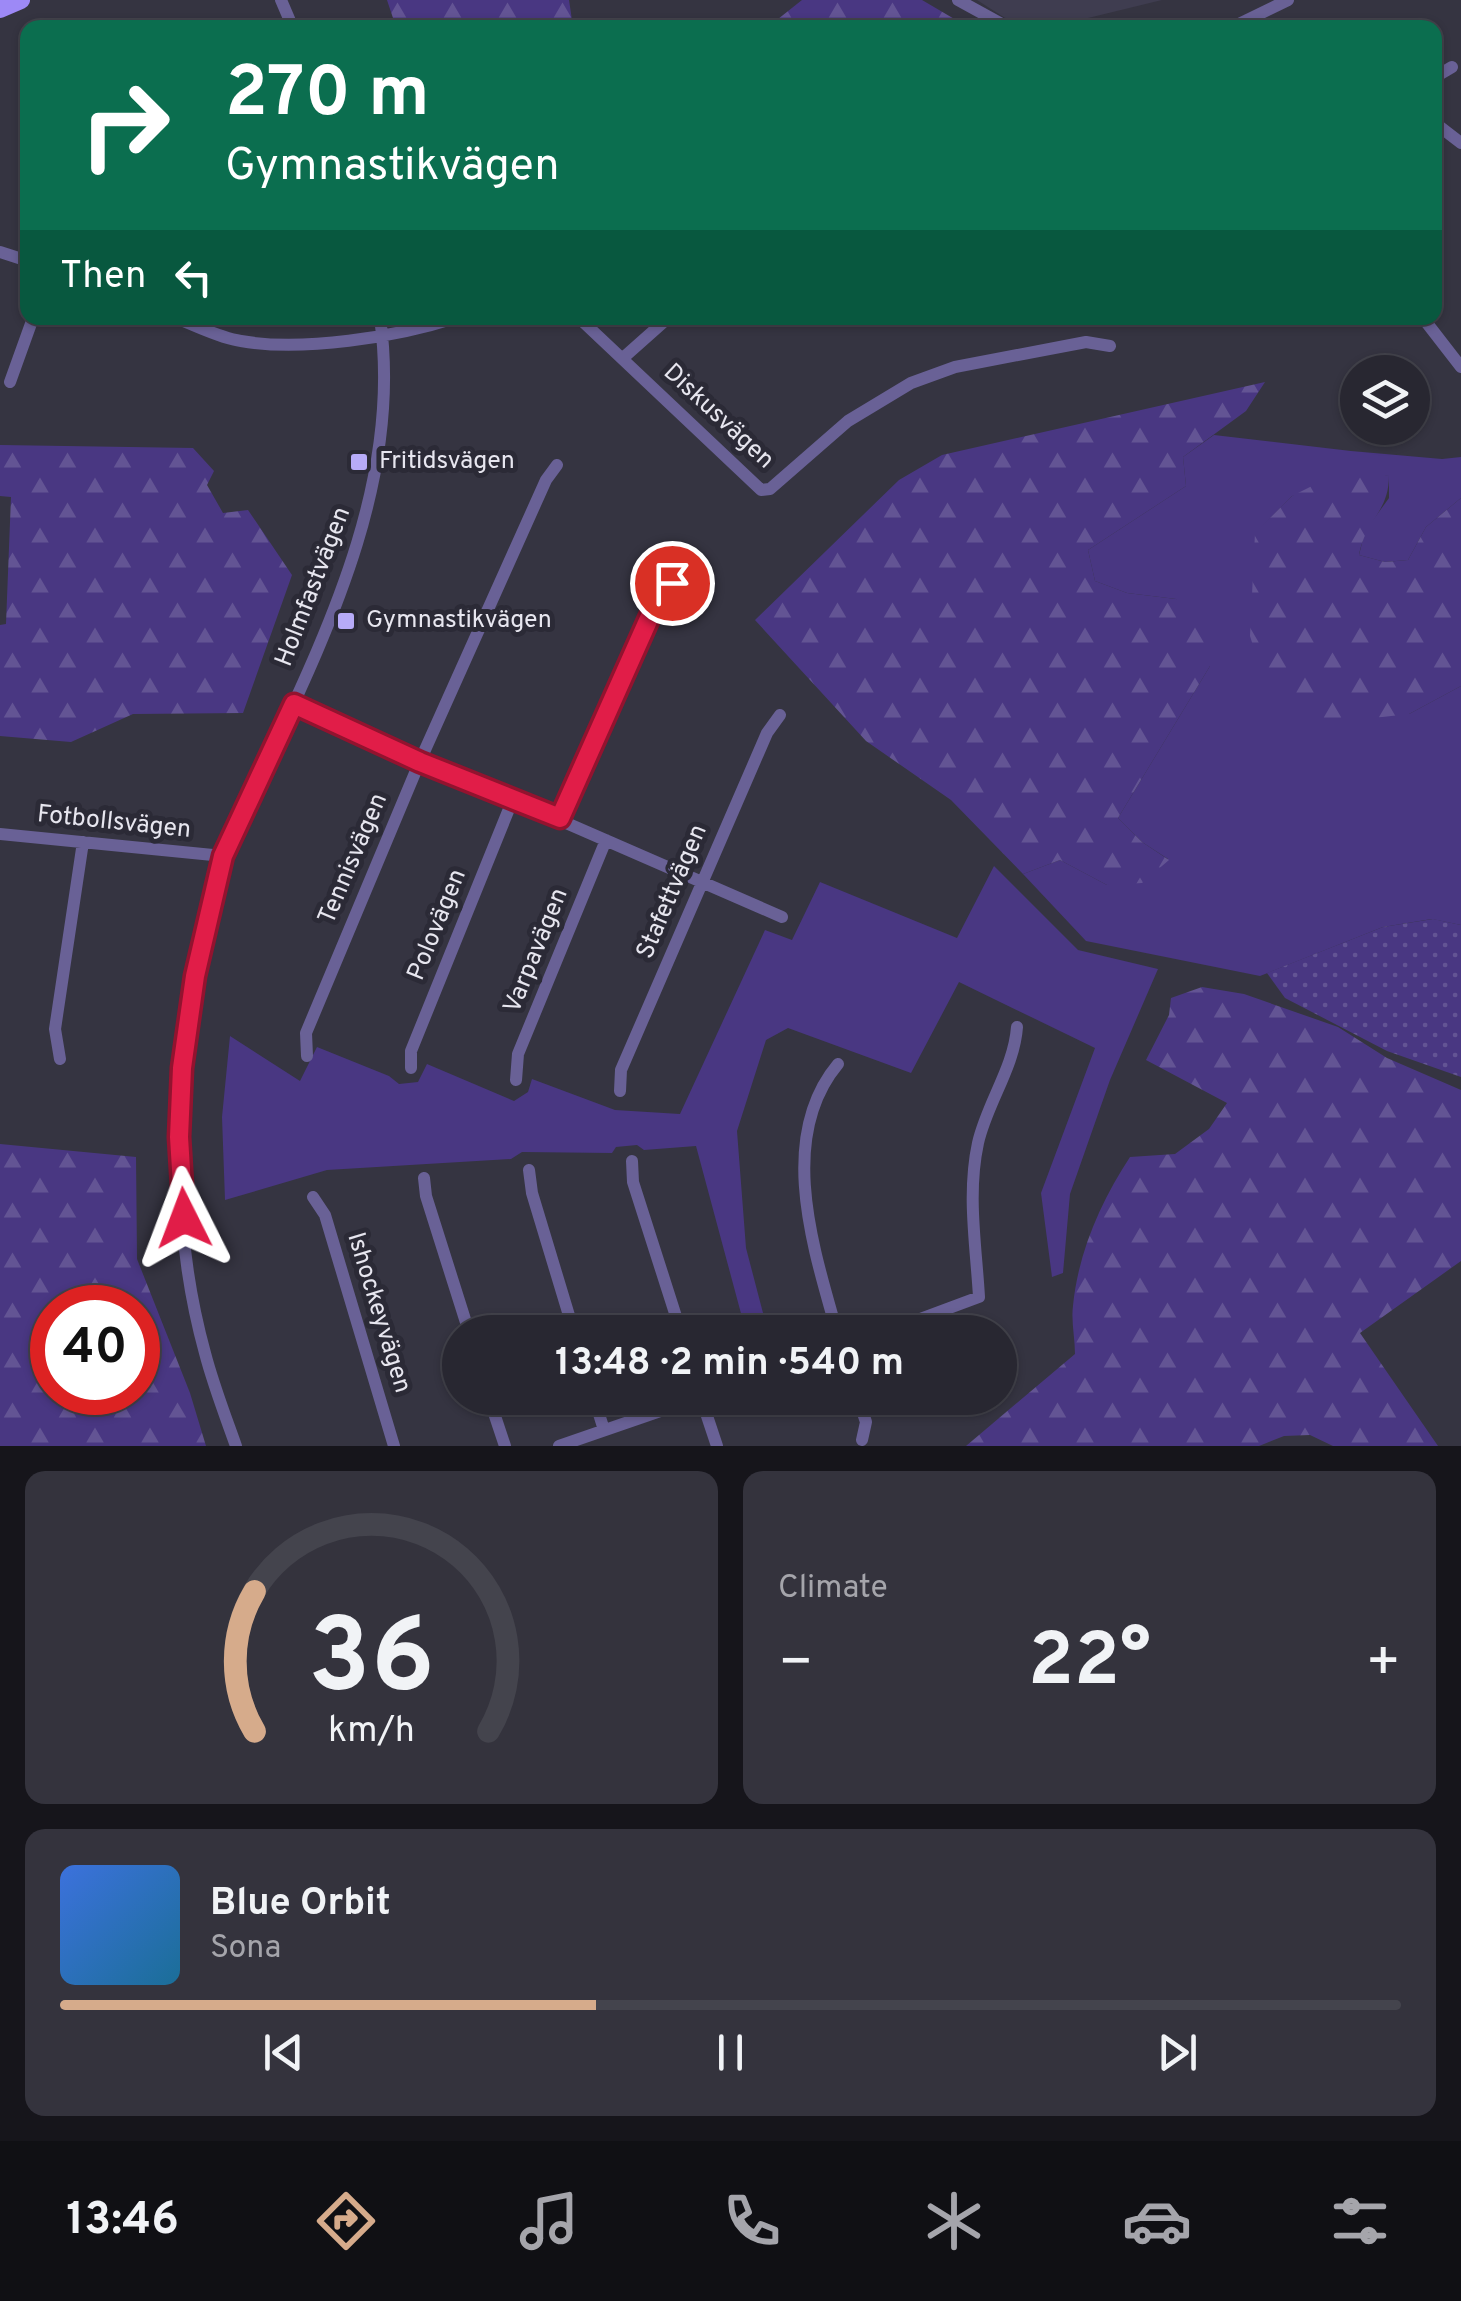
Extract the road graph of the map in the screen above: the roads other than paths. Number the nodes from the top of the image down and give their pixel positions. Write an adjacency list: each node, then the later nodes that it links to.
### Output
1 (22, 0): 4 (main road)
2 (958, 0): 5 (street)
3 (1288, 0): 6 (street)
4 (0, 9)
5 (994, 20)
6 (1247, 20)
7 (1452, 67): 8 (street)
8 (1442, 73)
9 (30, 325): 20 (street)
10 (193, 325): 16 (street)
11 (381, 325): 16 (street, Holmfastvägen)
12 (428, 325): 16 (street)
13 (587, 325): 18 (street, Diskusvägen)
14 (660, 325): 18 (street)
15 (1428, 325): 19 (street)
16 (382, 337): 23 (street, Holmfastvägen)
17 (1110, 346): 18 (street, Diskusvägen)
18 (622, 358)
19 (1461, 367)
20 (10, 382)
21 (557, 465): 25 (street, Tennisvägen)
22 (672, 583): 27 (street)
23 (294, 704): 25 (street); 31 (street, Holmfastvägen)
24 (780, 715): 32 (street, Stafettvägen)
25 (420, 762): 26 (street); 35 (street, Tennisvägen)
26 (513, 799): 27 (street); 38 (street, Polovägen)
27 (560, 818): 29 (street)
28 (0, 834): 30 (street, Fotbollsvägen)
29 (606, 840): 32 (street); 39 (street, Varpavägen)
30 (83, 842): 31 (street, Fotbollsvägen); 36 (street)
31 (223, 856): 57 (street, Holmfastvägen)
32 (702, 880): 33 (street); 40 (street, Stafettvägen)
33 (782, 916)
34 (1017, 1027): 49 (street)
35 (306, 1056)
36 (60, 1059)
37 (838, 1064): 48 (street)
38 (411, 1068)
39 (516, 1080)
40 (620, 1092)
41 (632, 1161): 47 (street)
42 (529, 1170): 46 (street)
43 (424, 1178): 45 (street)
44 (313, 1196): 58 (street, Ishockeyvägen)
45 (464, 1315)
46 (569, 1315)
47 (675, 1315)
48 (833, 1315)
49 (934, 1315)
50 (494, 1415): 59 (street)
51 (599, 1415): 55 (street)
52 (649, 1415): 55 (street)
53 (705, 1415): 61 (street)
54 (864, 1415): 56 (street)
55 (604, 1430): 60 (street)
56 (862, 1440)
57 (236, 1446)
58 (394, 1446)
59 (504, 1446)
60 (559, 1446)
61 (717, 1446)

